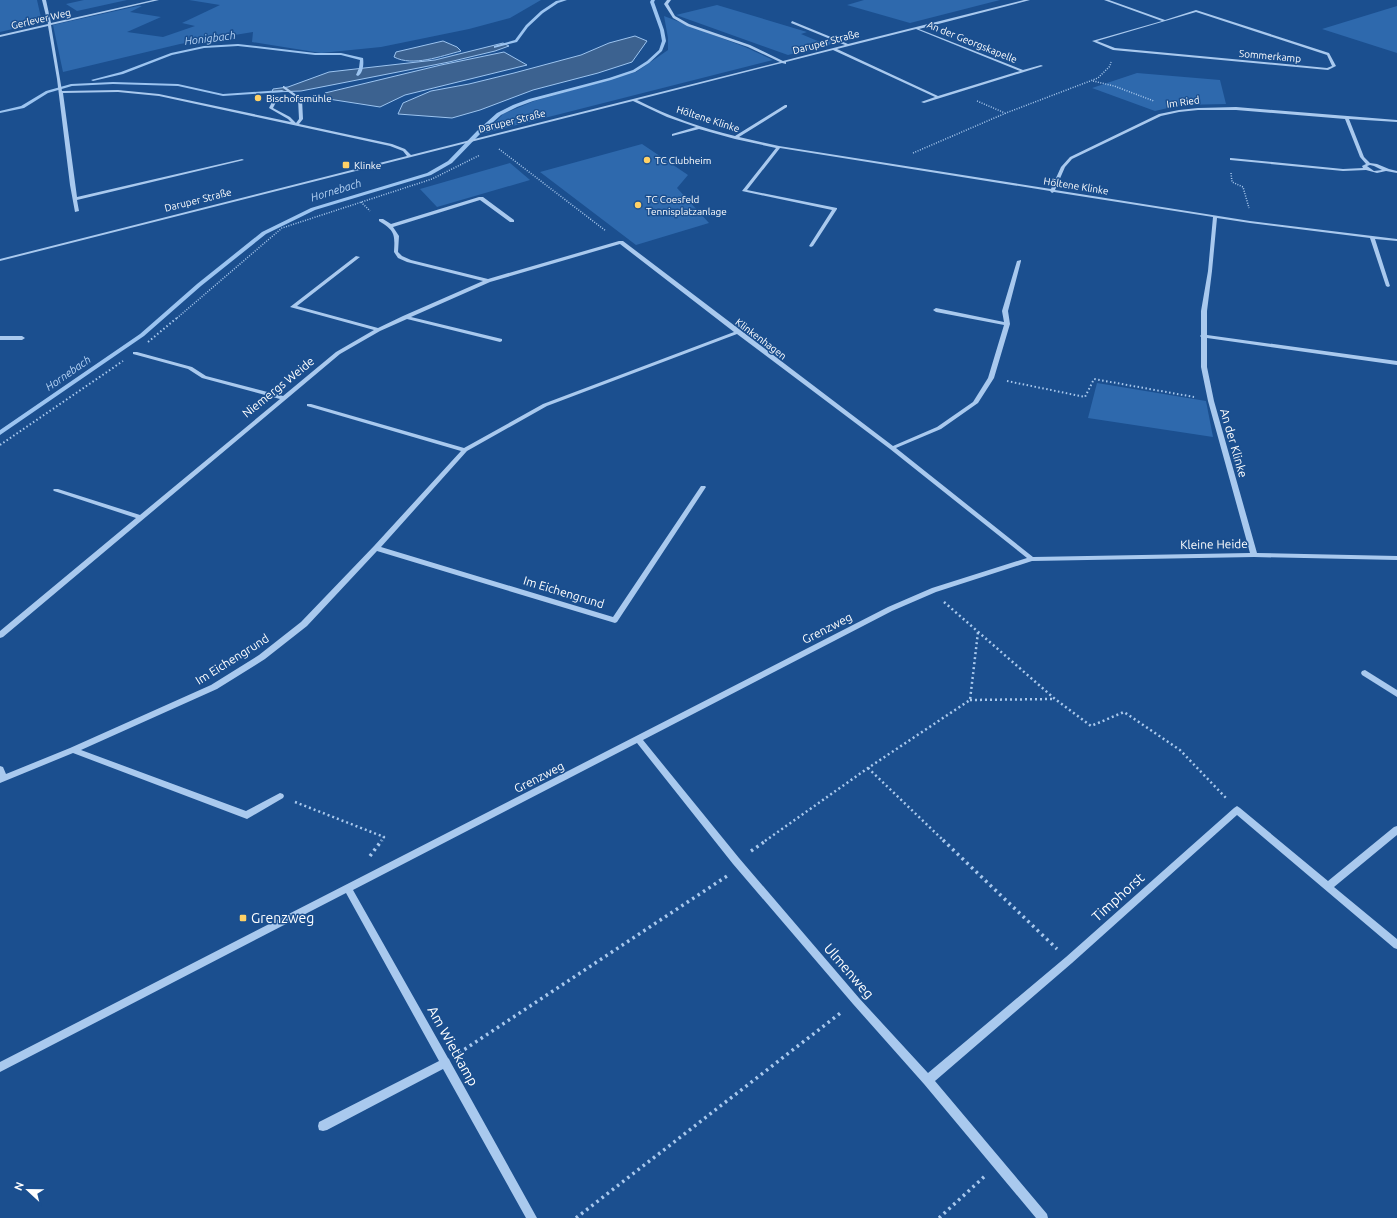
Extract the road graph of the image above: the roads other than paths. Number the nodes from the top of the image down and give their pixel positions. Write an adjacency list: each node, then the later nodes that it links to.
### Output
1 (44, 0): 8 (street)
2 (157, 0): 8 (street, Gerlever Weg)
3 (669, 0): 13 (street)
4 (1028, 0): 9 (street, Daruper Straße)
5 (1106, 0): 6 (street)
6 (1165, 20): 6 (street, Sommerkamp)
7 (792, 22): 11 (street)
8 (50, 25): 10 (street, Gerlever Weg); 17 (street)
9 (915, 28): 11 (street, Daruper Straße); 15 (street, An der Georgskapelle)
10 (0, 36)
11 (847, 46): 12 (street, Daruper Straße)
12 (833, 49): 13 (street, Daruper Straße); 18 (street)
13 (785, 63): 20 (street, Daruper Straße)
14 (1041, 66): 15 (street, An der Georgskapelle)
15 (1022, 72): 18 (street, An der Georgskapelle)
16 (284, 88): 25 (street)
17 (61, 91): 25 (street); 38 (street)
18 (937, 97): 21 (street, An der Georgskapelle)
19 (275, 100): 25 (street)
20 (634, 100): 26 (street, Höltene Klinke); 30 (street, Daruper Straße)
21 (923, 102)
22 (786, 106): 28 (street)
23 (1347, 118): 24 (street, Im Ried); 33 (street); 37 (street, Im Ried)
24 (1397, 121)
25 (296, 125): 30 (street)
26 (698, 128): 27 (street); 28 (street, Höltene Klinke)
27 (673, 135)
28 (735, 138): 29 (street, Höltene Klinke)
29 (779, 147): 37 (street, Höltene Klinke); 47 (street)
30 (410, 156): 49 (street, Daruper Straße)
31 (1231, 159): 34 (street)
32 (242, 160): 38 (street)
33 (1369, 164): 34 (street); 35 (street)
34 (1367, 170): 35 (street)
35 (1385, 170): 36 (street)
36 (1397, 172)
37 (1052, 192): 40 (street, Höltene Klinke)
38 (75, 199): 39 (street)
39 (77, 211)
40 (1215, 217): 44 (street, Höltene Klinke); 58 (street, An der Klinke)
41 (381, 220): 43 (street)
42 (512, 221): 43 (street)
43 (390, 226): 51 (street)
44 (1372, 237): 45 (street, Höltene Klinke); 52 (street)
45 (1397, 240)
46 (621, 242): 51 (street, Niemergs Weide); 57 (street, Klinkenhagen)
47 (811, 246)
48 (358, 257): 56 (street)
49 (0, 260)
50 (1019, 261): 55 (street)
51 (488, 281): 54 (street, Niemergs Weide)
52 (1388, 286)
53 (936, 310): 55 (street)
54 (405, 317): 56 (street, Niemergs Weide); 61 (street)
55 (1007, 324): 66 (street)
56 (378, 330): 64 (street, Niemergs Weide)
57 (738, 332): 66 (street, Klinkenhagen); 67 (street, Im Eichengrund)
58 (1203, 336): 63 (street); 72 (street, An der Klinke)
59 (0, 338): 60 (street)
60 (22, 338)
61 (500, 340)
62 (135, 353): 64 (street)
63 (1397, 362)
64 (283, 398): 70 (street, Niemergs Weide)
65 (309, 405): 67 (street)
66 (892, 448): 74 (street, Klinkenhagen)
67 (465, 450): 71 (street, Im Eichengrund)
68 (703, 487): 71 (street, Im Eichengrund)
69 (56, 490): 70 (street)
70 (141, 517): 75 (street, Niemergs Weide)
71 (376, 548): 79 (street, Im Eichengrund)
72 (1254, 555): 73 (street, Kleine Heide); 74 (street, Kleine Heide)
73 (1397, 558)
74 (1032, 559): 78 (street, Grenzweg)
75 (0, 635)
76 (1365, 673): 77 (street)
77 (1397, 694)
78 (638, 740): 85 (street, Grenzweg); 89 (street, Ulmenweg)
79 (73, 750): 81 (street, Im Eichengrund); 82 (street)
80 (0, 769): 81 (street)
81 (1, 779)
82 (280, 796)
83 (1397, 830): 84 (street)
84 (1327, 887): 86 (street); 89 (street, Timphorst)
85 (348, 889): 87 (street, Am Wietkamp); 88 (street, Grenzweg)
86 (1397, 945)
87 (446, 1062): 90 (street); 91 (street, Am Wietkamp)
88 (0, 1067)
89 (928, 1080): 92 (street, Ulmenweg)
90 (323, 1126)
91 (532, 1218)
92 (1043, 1218)

